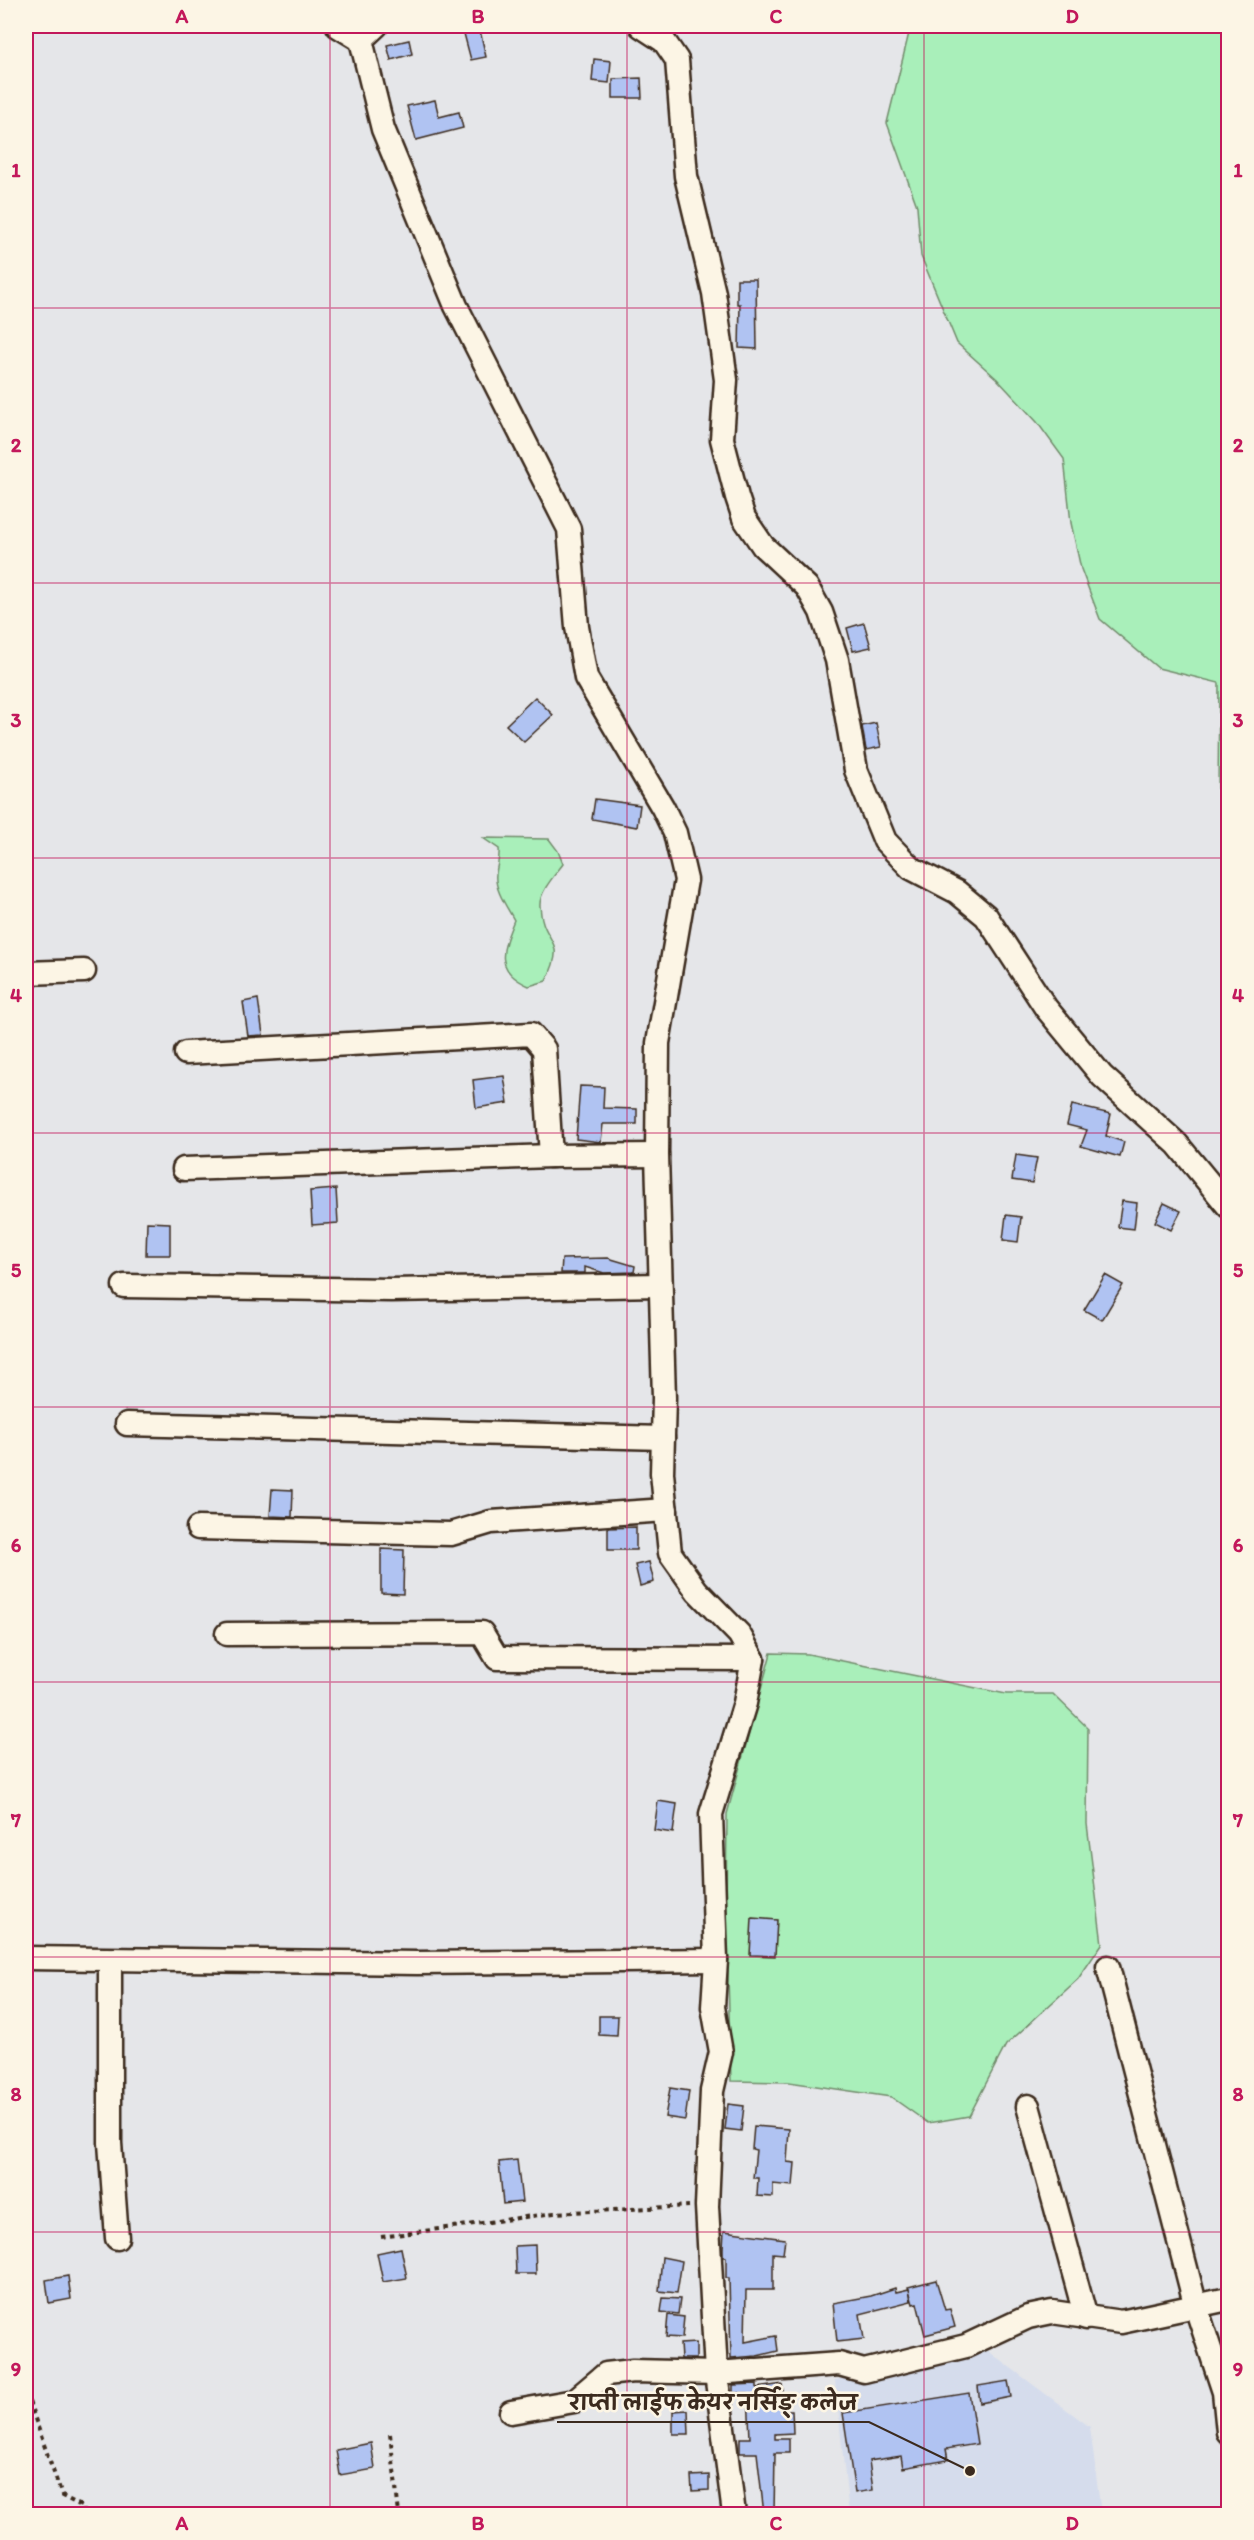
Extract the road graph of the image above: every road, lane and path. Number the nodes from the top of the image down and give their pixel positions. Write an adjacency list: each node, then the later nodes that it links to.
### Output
1 (338, 26): 3 (street)
2 (641, 26): 10 (street)
3 (368, 33): 7 (street)
4 (84, 971): 5 (street)
5 (26, 973)
6 (186, 1053): 8 (street)
7 (657, 1155): 8 (street); 11 (street)
8 (551, 1156): 9 (street)
9 (183, 1169)
10 (1228, 1206)
11 (659, 1285): 12 (street); 14 (street)
12 (124, 1286)
13 (127, 1424): 14 (street)
14 (663, 1438): 15 (street)
15 (666, 1510): 16 (street); 18 (street)
16 (198, 1528)
17 (227, 1634): 18 (street)
18 (753, 1659): 20 (street)
19 (26, 1958): 21 (street)
20 (716, 1960): 21 (street); 24 (street)
21 (110, 1961): 26 (street)
22 (1108, 1967): 28 (street)
23 (1028, 2106): 29 (street)
24 (707, 2205): 25 (path); 30 (street)
25 (381, 2237)
26 (117, 2238)
27 (1228, 2299): 28 (street)
28 (1196, 2307): 29 (street); 33 (street)
29 (1086, 2318): 30 (street)
30 (716, 2373): 32 (street); 37 (street)
31 (26, 2393): 35 (path)
32 (511, 2412)
33 (1228, 2432)
34 (390, 2434): 36 (path)
35 (83, 2514)
36 (399, 2514)
37 (734, 2514)

